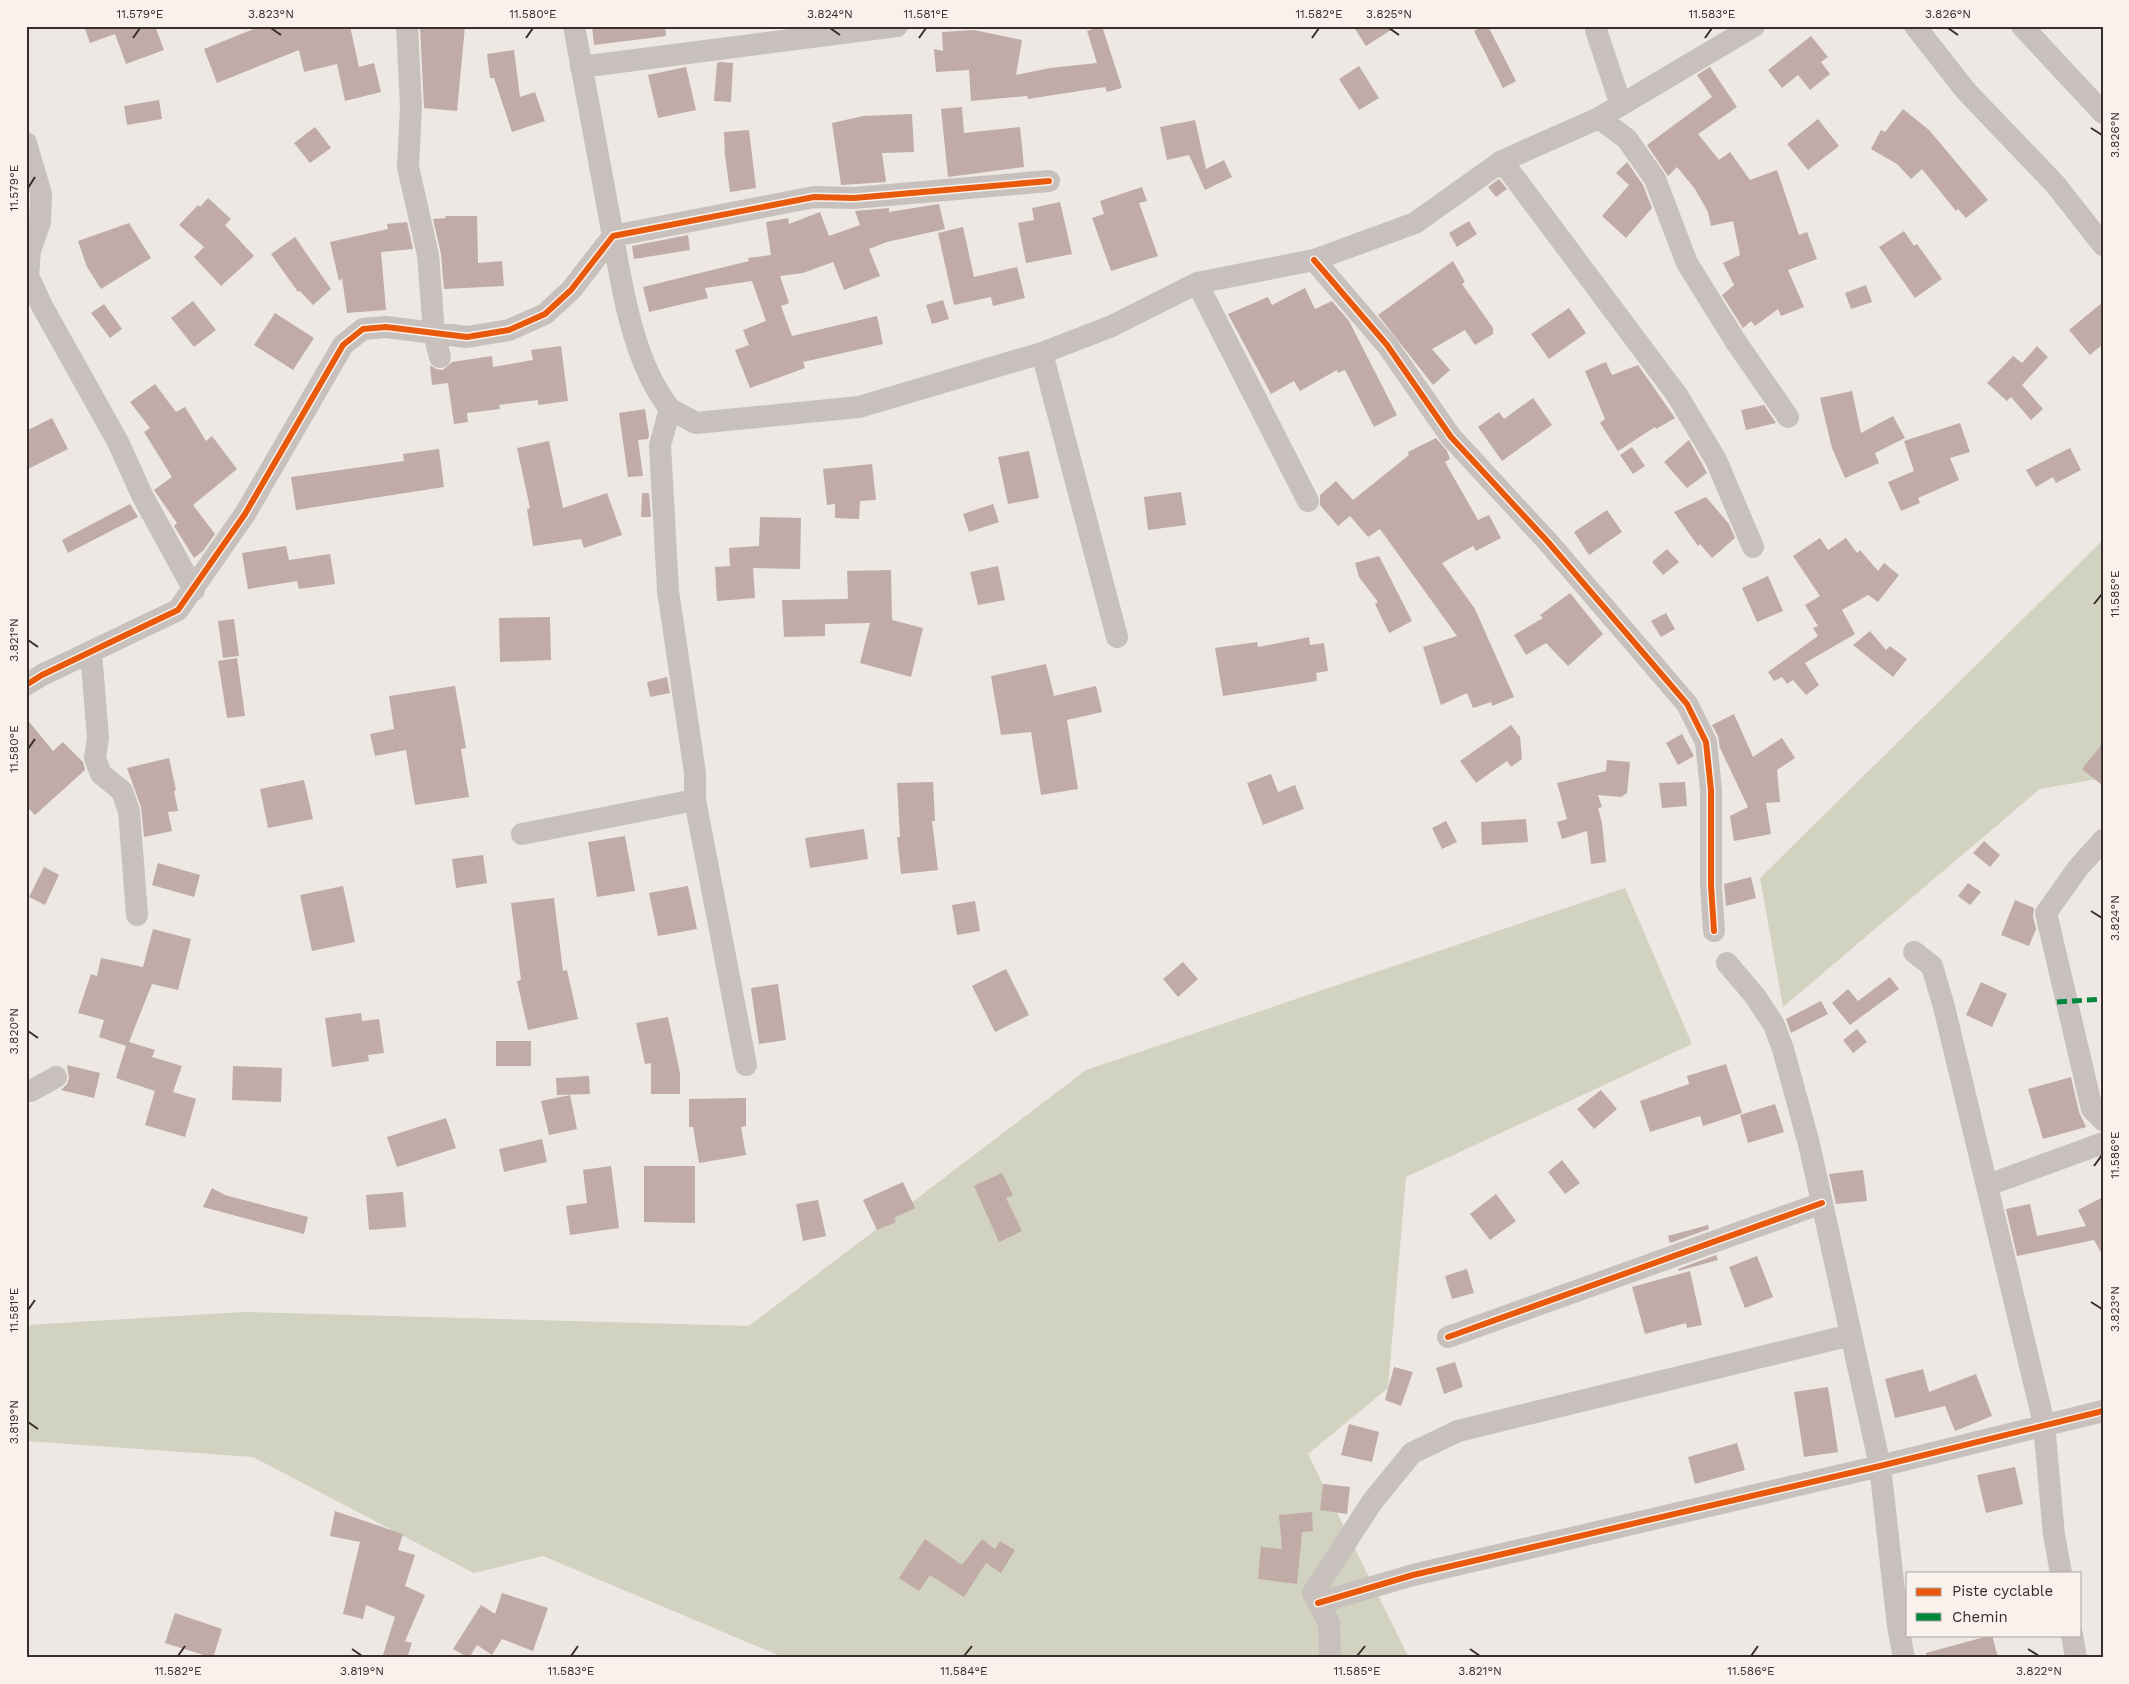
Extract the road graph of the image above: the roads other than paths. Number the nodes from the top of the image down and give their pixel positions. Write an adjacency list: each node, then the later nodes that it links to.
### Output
1 (407, 26): 20 (street)
2 (574, 26): 8 (street)
3 (897, 26): 8 (street)
4 (1597, 26): 9 (street)
5 (1754, 26): 9 (street)
6 (1915, 26): 16 (street)
7 (2022, 26): 10 (street)
8 (581, 67): 15 (street)
9 (1621, 105): 11 (street)
10 (2103, 113)
11 (1599, 118): 13 (street); 24 (street)
12 (26, 143): 18 (street)
13 (1502, 161): 17 (street); 26 (street)
14 (1049, 181): 15 (street)
15 (613, 236): 20 (street); 23 (street)
16 (2103, 245)
17 (1314, 260): 19 (street); 35 (street)
18 (27, 276): 27 (street)
19 (1197, 283): 21 (street); 25 (street)
20 (434, 333): 22 (street); 27 (street)
21 (1042, 353): 23 (street); 28 (street)
22 (440, 357)
23 (670, 409): 31 (street)
24 (1788, 418)
25 (1308, 501)
26 (1752, 547)
27 (194, 590): 29 (street)
28 (1117, 637)
29 (91, 652): 30 (street); 34 (street)
30 (26, 685)
31 (695, 800): 32 (street); 38 (street)
32 (522, 834)
33 (2103, 840): 41 (street)
34 (137, 915)
35 (1714, 931)
36 (1914, 952): 43 (street)
37 (1727, 964): 44 (street)
38 (746, 1064)
39 (56, 1076): 40 (street)
40 (26, 1091)
41 (2103, 1120)
42 (2103, 1144): 43 (street)
43 (1988, 1185): 48 (street)
44 (1822, 1203): 45 (street); 46 (street)
45 (1851, 1335): 49 (street); 51 (street)
46 (1448, 1337)
47 (2103, 1411): 48 (street)
48 (2044, 1424): 49 (street); 50 (street)
49 (1880, 1466): 51 (street); 54 (street)
50 (2061, 1572)
51 (1318, 1603): 53 (street)
52 (2072, 1636): 55 (street)
53 (1330, 1658)
54 (1904, 1658)
55 (2076, 1658)

